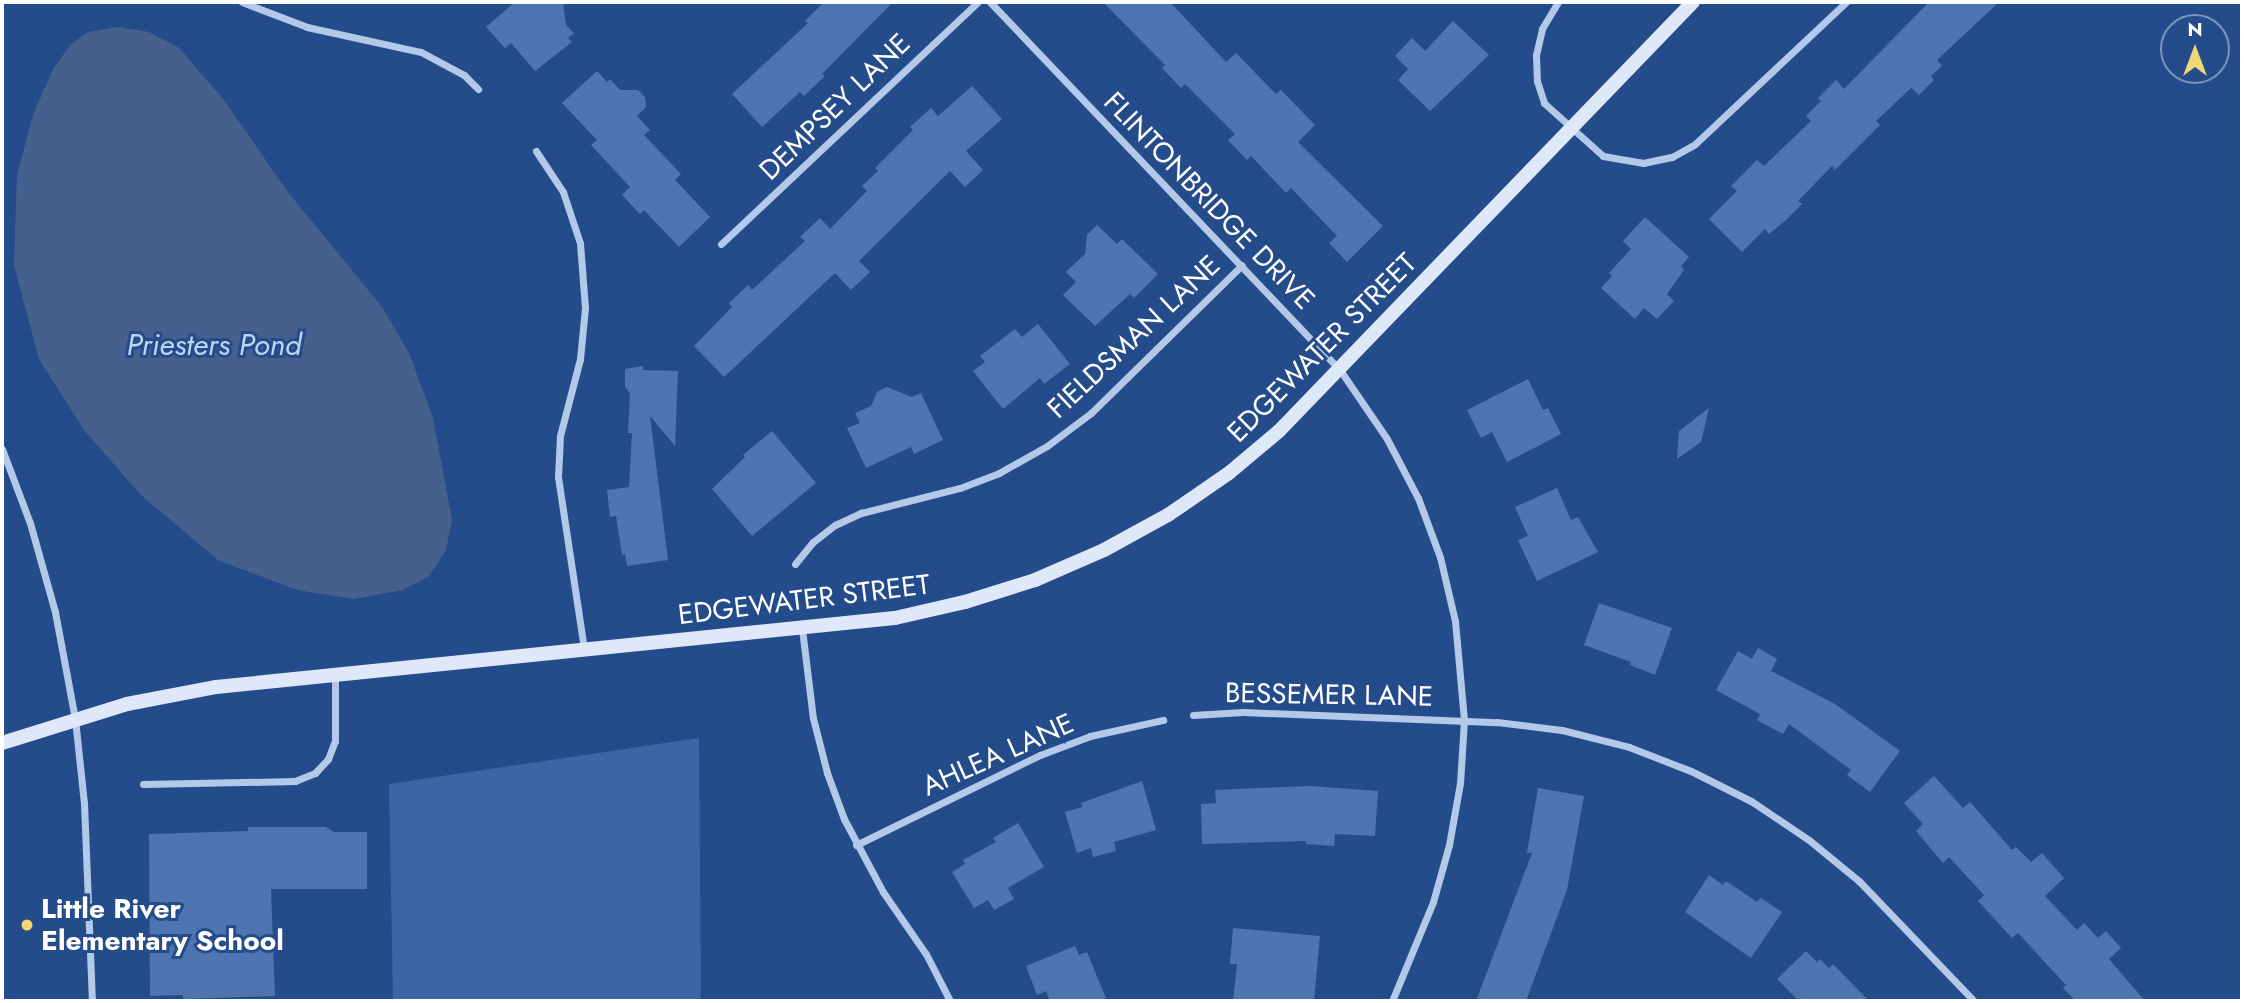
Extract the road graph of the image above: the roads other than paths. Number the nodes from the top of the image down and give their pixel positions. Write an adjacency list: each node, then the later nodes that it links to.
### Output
1 (242, 2): 7 (street)
2 (978, 2): 10 (street, DEMPSEY LANE)
3 (990, 2): 11 (street, FLINTONBRIDGE DRIVE)
4 (1558, 2): 8 (street)
5 (1693, 2): 8 (street, EDGEWATER STREET)
6 (1846, 2): 8 (street)
7 (478, 89)
8 (1573, 129): 12 (street, EDGEWATER STREET)
9 (536, 151): 16 (street)
10 (721, 244)
11 (1242, 265): 12 (street, FLINTONBRIDGE DRIVE); 14 (street, FIELDSMAN LANE)
12 (1340, 370): 15 (street, EDGEWATER STREET); 21 (street, FLINTONBRIDGE DRIVE)
13 (2, 450): 19 (street)
14 (795, 564)
15 (802, 629): 16 (street, EDGEWATER STREET); 24 (street)
16 (584, 650): 17 (street, EDGEWATER STREET)
17 (335, 674): 19 (street, EDGEWATER STREET); 23 (street)
18 (1193, 715): 21 (street, BESSEMER LANE)
19 (75, 719): 22 (street, EDGEWATER STREET); 25 (street)
20 (1163, 720): 24 (street, AHLEA LANE)
21 (1464, 720): 27 (street, FLINTONBRIDGE DRIVE); 28 (street, BESSEMER LANE)
22 (2, 743)
23 (143, 784)
24 (856, 845): 26 (street)
25 (92, 1001)
26 (950, 1001)
27 (1392, 1001)
28 (1974, 1001)

